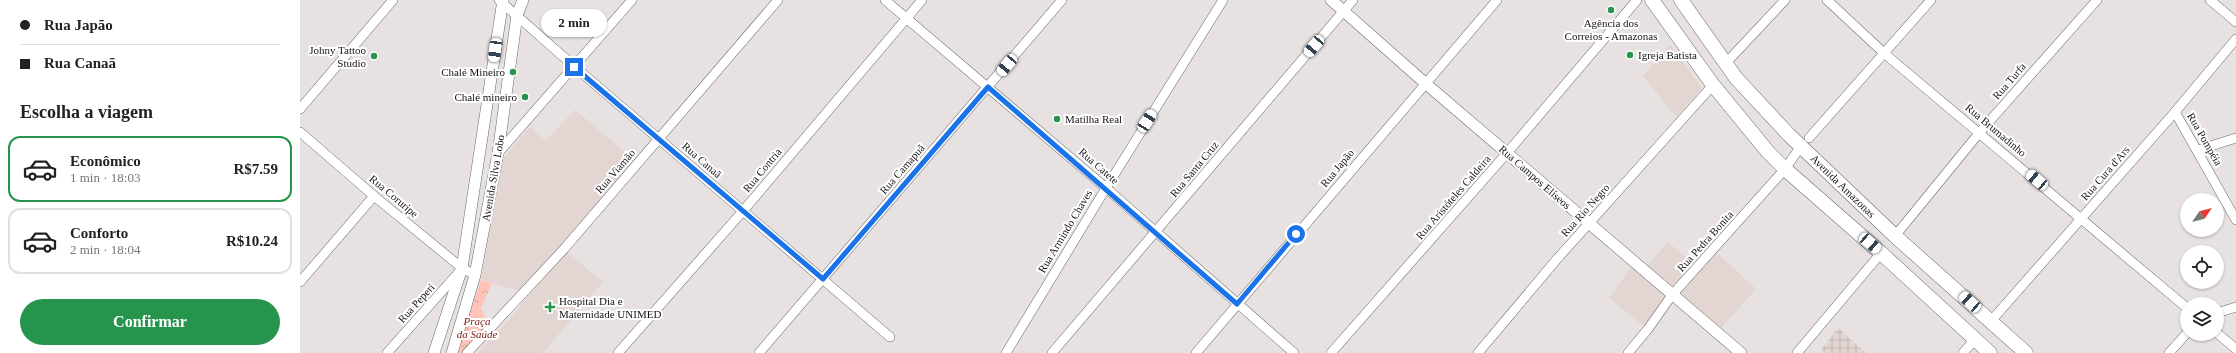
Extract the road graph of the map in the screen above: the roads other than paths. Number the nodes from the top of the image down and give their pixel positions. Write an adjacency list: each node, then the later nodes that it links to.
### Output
1 (393, 0): 32 (street)
2 (523, 0): 22 (street, Avenida Silva Lobo)
3 (632, 0): 28 (street)
4 (778, 0): 37 (street, Rua Viamão)
5 (885, 0): 23 (street, Rua Catete)
6 (922, 0): 23 (street, Rua Contria)
7 (1062, 0): 31 (street, Rua Camapuã)
8 (1222, 0): 43 (street, Rua Armindo Chaves)
9 (1331, 0): 21 (street, Rua Campos Elíseos)
10 (1353, 0): 21 (street, Rua Santa Cruz)
11 (1497, 0): 29 (street, Rua Japão)
12 (1637, 0): 41 (street, Rua Aristóteles Caldeira)
13 (1652, 0): 30 (main road)
14 (1681, 0): 27 (main road, Avenida Amazonas)
15 (1785, 0): 27 (street)
16 (1827, 0): 26 (street, Rua Brumadinho)
17 (1931, 0): 26 (street, Rua Pedra Bonita)
18 (2096, 0): 35 (street, Rua Turfa)
19 (2210, 0): 24 (street)
20 (501, 1): 22 (street, Rua Canaã); 52 (street, Avenida Silva Lobo)
21 (1344, 11): 29 (street, Rua Campos Elíseos); 49 (street, Rua Santa Cruz)
22 (517, 16): 28 (street, Rua Canaã); 40 (street, Avenida Silva Lobo)
23 (907, 19): 31 (street, Rua Catete); 45 (street, Rua Contria)
24 (2236, 22)
25 (2236, 39): 33 (street, Rua Cura d'Ars)
26 (1885, 54): 35 (street, Rua Brumadinho); 38 (street, Rua Pedra Bonita)
27 (1725, 64): 38 (main road, Avenida Amazonas)
28 (574, 67): 37 (street, Rua Canaã); 40 (street)
29 (1425, 83): 41 (street, Rua Campos Elíseos); 58 (street, Rua Japão)
30 (1713, 85): 42 (main road); 48 (street, Rua Rio Negro)
31 (988, 87): 43 (street, Rua Catete); 54 (street, Rua Camapuã)
32 (300, 109)
33 (2176, 112): 39 (street, Rua Pompéia); 46 (street, Rua Cura d'Ars)
34 (300, 132): 44 (street, Rua Coruripe)
35 (1980, 132): 46 (street, Rua Brumadinho); 50 (street, Rua Turfa)
36 (2236, 138): 39 (street)
37 (658, 139): 45 (street, Rua Canaã); 70 (street, Rua Viamão)
38 (1805, 142): 42 (street, Rua Pedra Bonita); 50 (main road, Avenida Amazonas)
39 (2198, 150): 47 (street, Rua Pompéia)
40 (498, 153): 53 (street, Avenida Silva Lobo)
41 (1507, 153): 48 (street, Rua Campos Elíseos); 77 (street, Rua Aristóteles Caldeira)
42 (1785, 169): 51 (main road); 56 (street, Rua Pedra Bonita)
43 (1106, 188): 49 (street, Rua Catete); 73 (street, Rua Armindo Chaves)
44 (374, 196): 52 (street, Rua Coruripe); 55 (street)
45 (743, 211): 54 (street, Rua Canaã); 71 (street, Rua Contria)
46 (2082, 218): 57 (street, Rua Brumadinho); 61 (street, Rua Cura d'Ars)
47 (2236, 220)
48 (1588, 224): 56 (street, Rua Campos Elíseos); 78 (street, Rua Rio Negro)
49 (1156, 232): 58 (street, Rua Catete); 74 (street, Rua Santa Cruz)
50 (1895, 236): 61 (main road, Avenida Amazonas)
51 (1881, 253): 63 (main road); 81 (street)
52 (462, 268): 53 (street, Rua Coruripe); 67 (street, Rua Peperi); 68 (street, Avenida Silva Lobo)
53 (475, 275): 69 (street, Avenida Silva Lobo)
54 (823, 279): 62 (street, Rua Canaã); 72 (street, Rua Camapuã)
55 (300, 282)
56 (1672, 295): 79 (street, Rua Pedra Bonita); 80 (street, Rua Campos Elíseos)
57 (2180, 302)
58 (1237, 304): 75 (street, Rua Japão); 76 (street, Rua Catete)
59 (2236, 307): 60 (street)
60 (2224, 311)
61 (1991, 322): 84 (main road, Avenida Amazonas)
62 (890, 337)
63 (1975, 339): 82 (street); 83 (main road)
64 (2224, 339): 66 (street)
65 (2180, 341): 85 (street)
66 (2236, 349)
67 (387, 353)
68 (434, 353)
69 (452, 353)
70 (467, 353)
71 (618, 353)
72 (758, 353)
73 (1006, 353)
74 (1052, 353)
75 (1196, 353)
76 (1294, 353)
77 (1331, 353)
78 (1478, 353)
79 (1628, 353)
80 (1741, 353)
81 (1797, 353)
82 (1963, 353)
83 (1990, 353)
84 (2026, 353)
85 (2169, 353)

